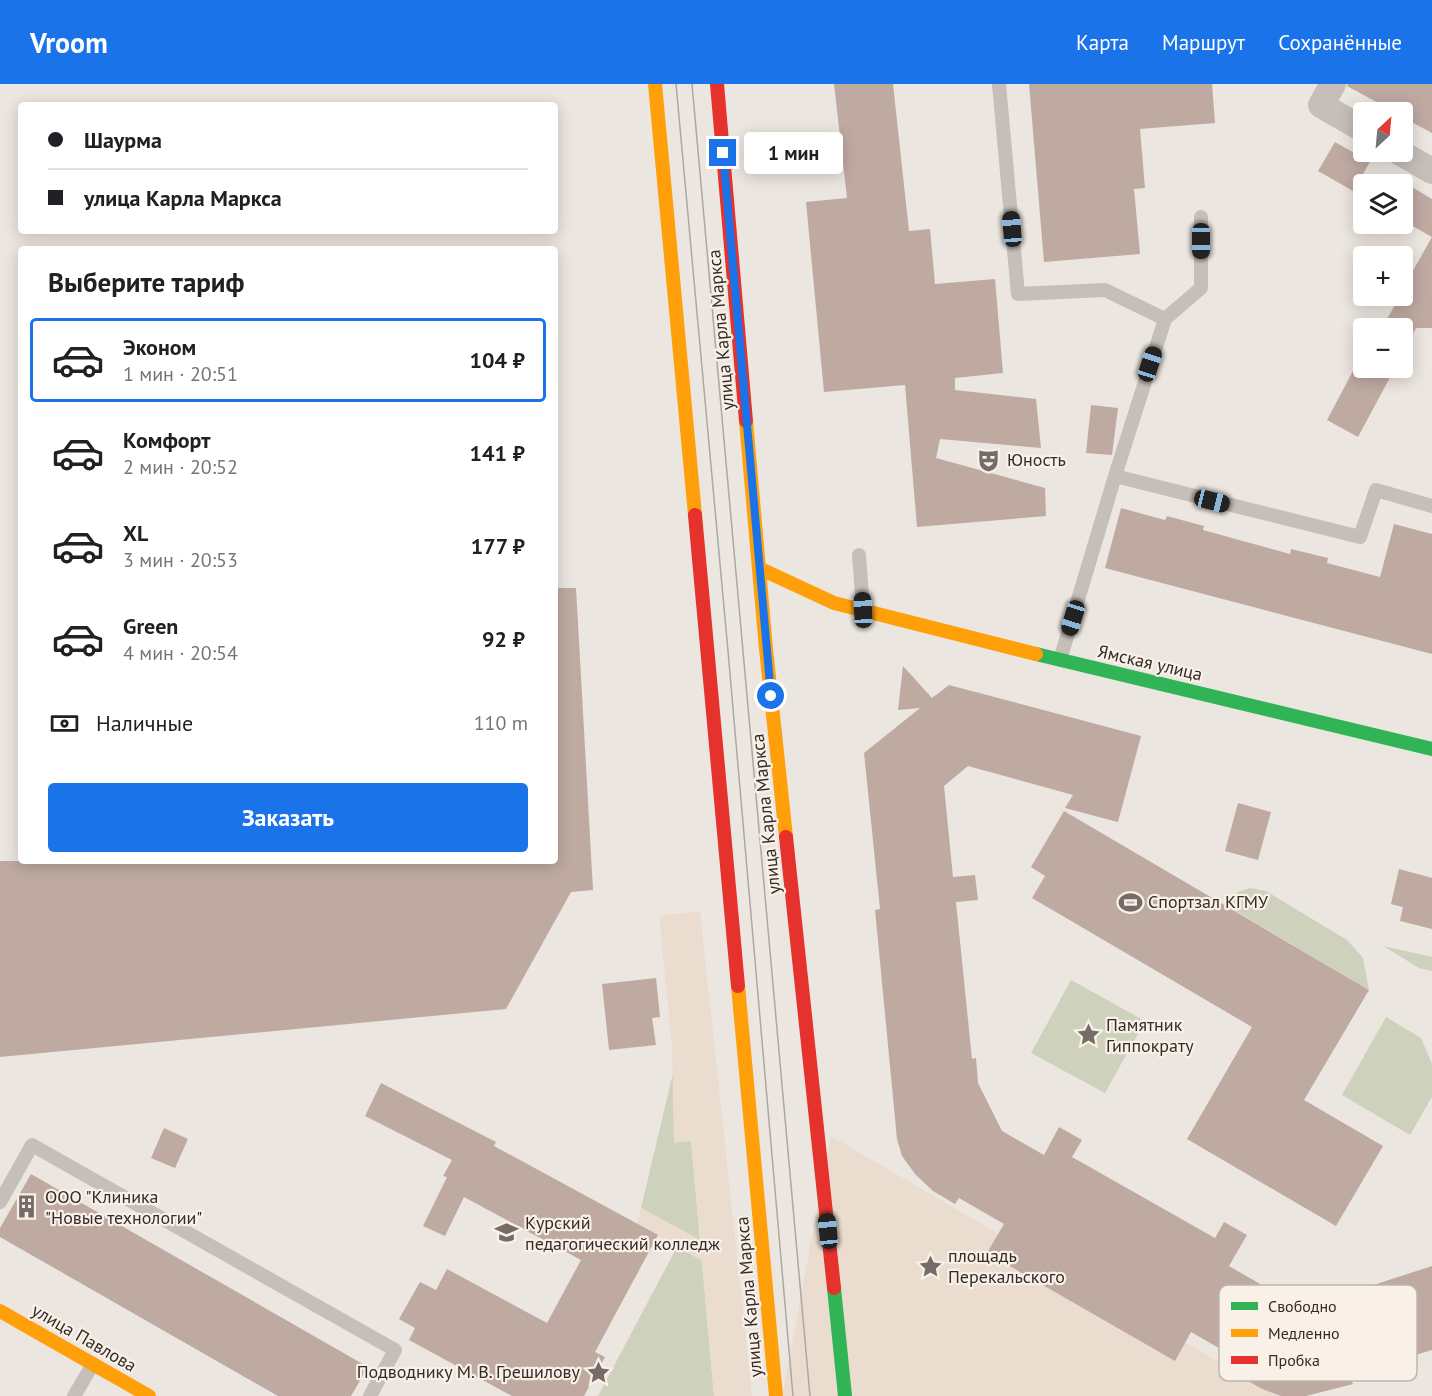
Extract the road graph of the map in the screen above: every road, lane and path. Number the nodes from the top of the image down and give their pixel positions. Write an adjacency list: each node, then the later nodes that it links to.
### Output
1 (655, 84): 23 (main road, улица Карла Маркса)
2 (717, 84): 13 (main road, улица Карла Маркса)
3 (999, 84): 9 (lane)
4 (1333, 84): 5 (street)
5 (1353, 124)
6 (1413, 160): 7 (street)
7 (1432, 171)
8 (1201, 217): 9 (lane)
9 (1165, 319): 10 (lane)
10 (1115, 476): 11 (lane); 15 (lane)
11 (1432, 506)
12 (860, 555): 14 (lane)
13 (761, 569): 14 (main road, Ямская улица); 24 (main road, улица Карла Маркса)
14 (863, 610): 15 (main road, Ямская улица)
15 (1060, 660): 16 (main road, Ямская улица)
16 (1432, 749)
17 (0, 1202): 22 (lane)
18 (0, 1311): 19 (main road, улица Павлова)
19 (93, 1364): 20 (lane); 21 (main road, улица Павлова)
20 (74, 1396)
21 (149, 1396)
22 (370, 1396)
23 (776, 1396)
24 (845, 1396)

